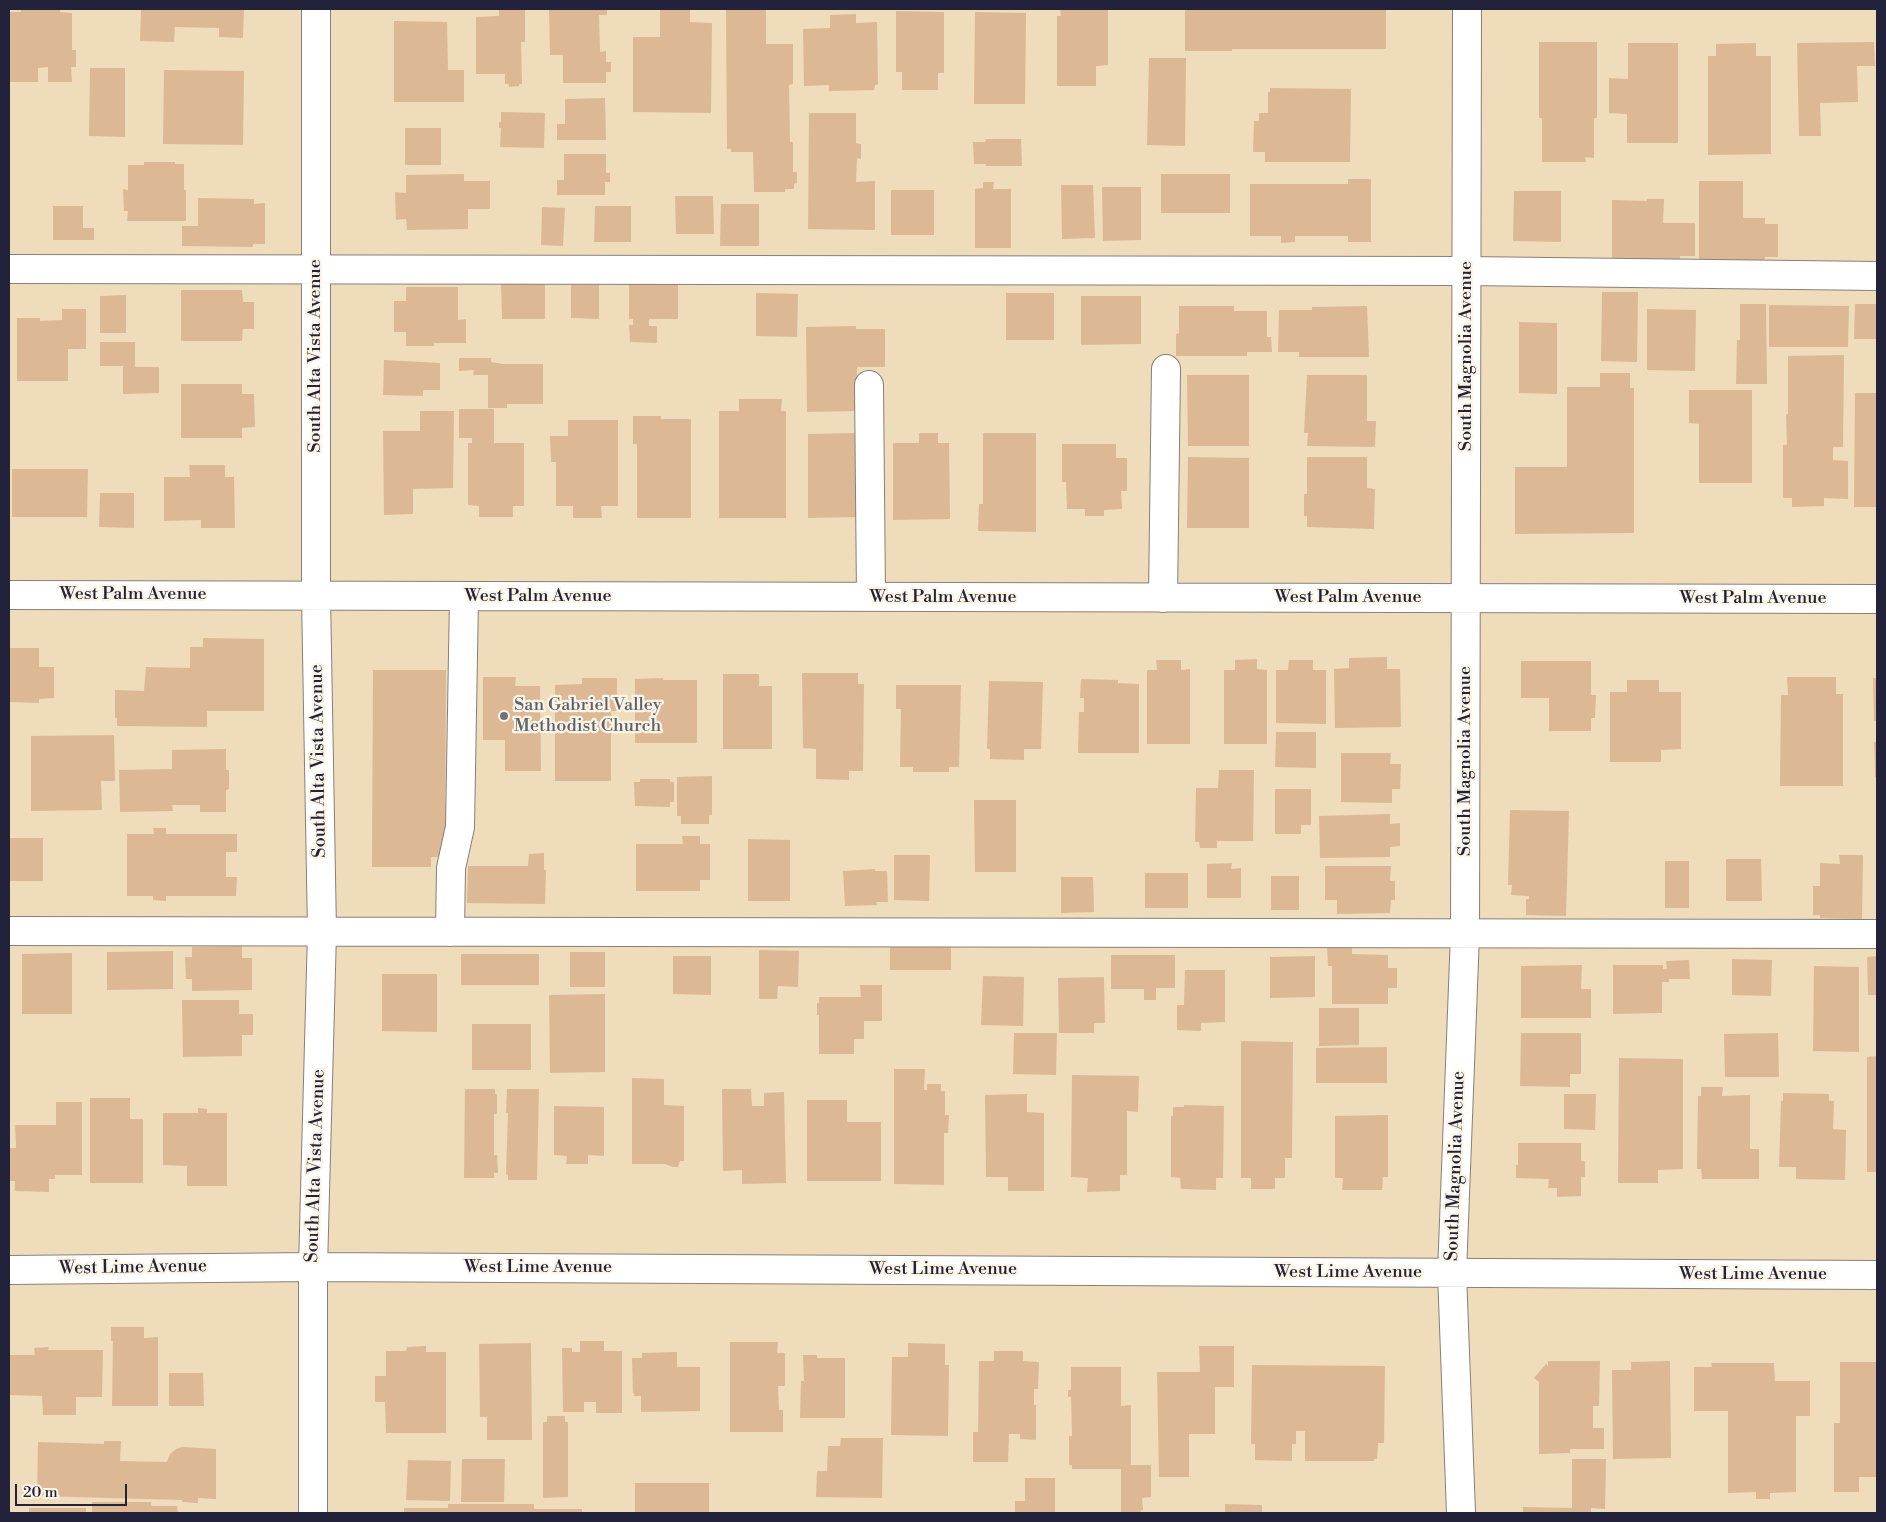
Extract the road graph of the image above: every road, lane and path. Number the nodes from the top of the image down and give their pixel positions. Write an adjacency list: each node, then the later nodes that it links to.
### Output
1 (316, 9): 4 (street, South Alta Vista Avenue)
2 (1467, 9): 5 (street, South Magnolia Avenue)
3 (9, 269): 4 (street)
4 (317, 269): 5 (street); 10 (street, South Alta Vista Avenue)
5 (1467, 271): 6 (street); 14 (street, South Magnolia Avenue)
6 (1877, 276)
7 (1166, 368): 13 (street)
8 (869, 385): 12 (street)
9 (9, 595): 10 (street, West Palm Avenue)
10 (316, 596): 11 (street, West Palm Avenue); 17 (street, South Alta Vista Avenue)
11 (464, 597): 12 (street, West Palm Avenue); 18 (street)
12 (871, 598): 13 (street, West Palm Avenue)
13 (1163, 598): 14 (street, West Palm Avenue)
14 (1466, 598): 15 (street, West Palm Avenue); 19 (street, South Magnolia Avenue)
15 (1877, 599)
16 (9, 931): 17 (street)
17 (322, 932): 18 (street); 21 (street, South Alta Vista Avenue)
18 (450, 932): 19 (street)
19 (1466, 934): 20 (street); 23 (street, South Magnolia Avenue)
20 (1877, 934)
21 (313, 1267): 22 (street, West Lime Avenue); 23 (street, West Lime Avenue); 25 (street, South Alta Vista Avenue)
22 (9, 1270)
23 (1452, 1273): 24 (street, West Lime Avenue); 26 (street, South Magnolia Avenue)
24 (1877, 1275)
25 (313, 1513)
26 (1461, 1513)

